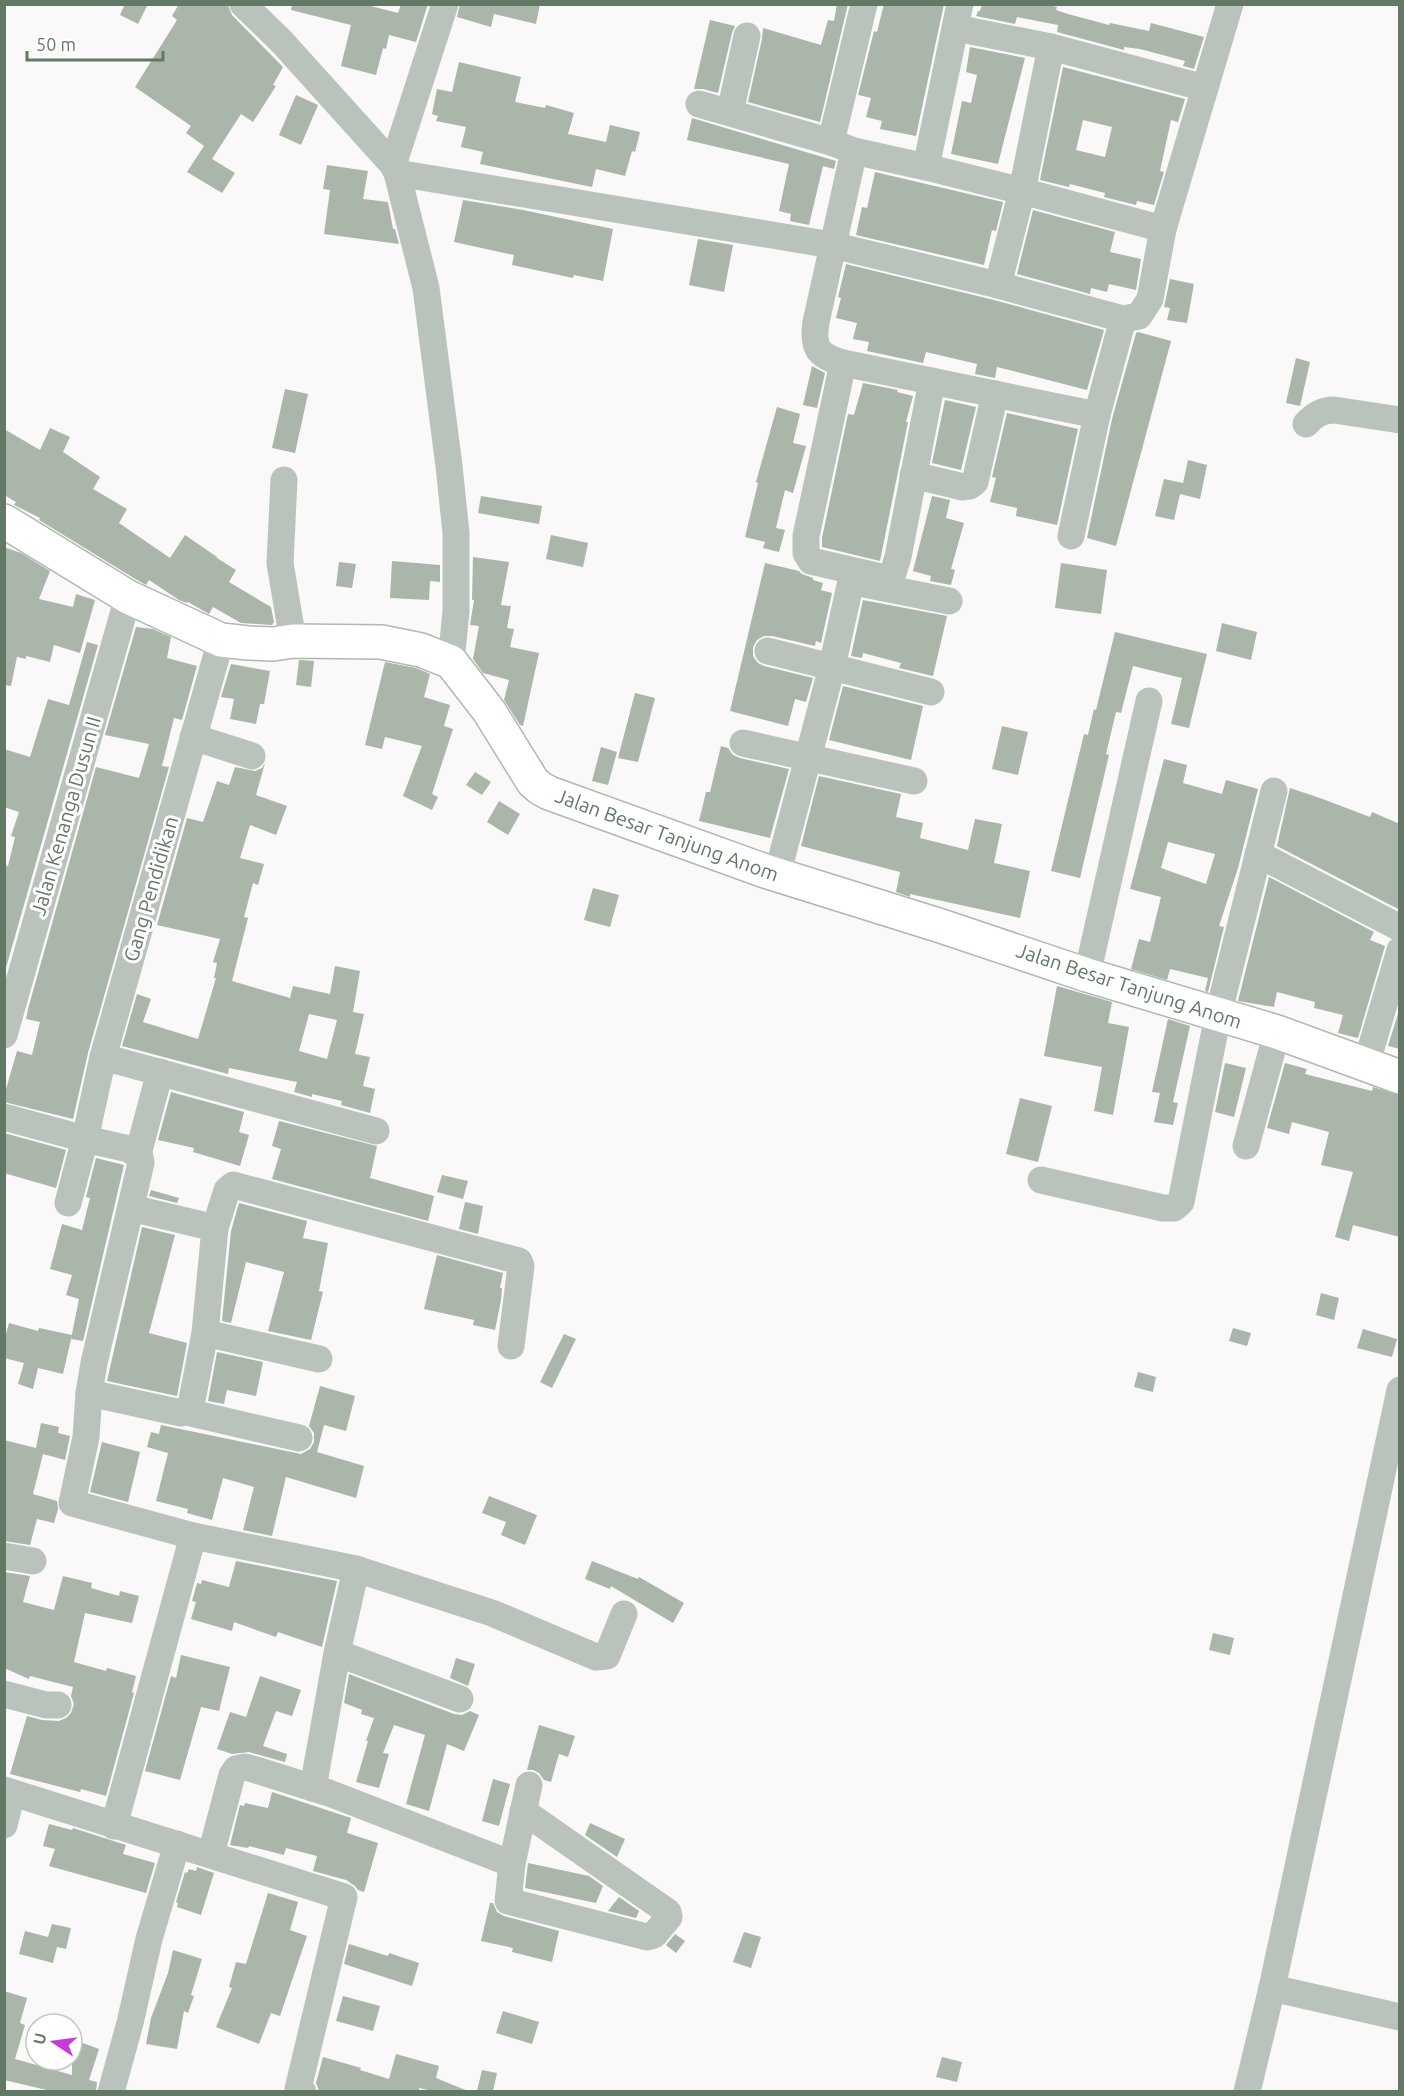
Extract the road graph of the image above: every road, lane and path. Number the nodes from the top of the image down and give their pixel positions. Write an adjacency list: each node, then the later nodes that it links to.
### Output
1 (243, 4): 13 (street)
2 (445, 4): 13 (street)
3 (864, 4): 11 (street)
4 (1230, 4): 8 (street)
5 (958, 16): 7 (street); 12 (street)
6 (747, 36): 10 (street)
7 (1051, 47): 8 (street); 14 (street)
8 (1205, 88): 15 (street)
9 (699, 104): 10 (street)
10 (730, 112): 11 (street)
11 (842, 147): 12 (street); 16 (street)
12 (926, 167): 14 (street)
13 (395, 169): 16 (street); 36 (street)
14 (1022, 191): 15 (street); 17 (street)
15 (1163, 229): 18 (street)
16 (832, 245): 17 (street); 19 (street)
17 (998, 285): 18 (street)
18 (1123, 319): 22 (street)
19 (843, 363): 20 (street); 25 (street)
20 (932, 381): 21 (street); 25 (street)
21 (995, 394): 22 (street); 25 (street)
22 (1097, 415): 28 (street)
23 (1400, 420): 24 (street)
24 (1306, 424)
25 (913, 475)
26 (284, 480): 34 (street)
27 (4, 521): 31 (main road)
28 (1071, 536)
29 (807, 571): 30 (street)
30 (844, 579): 32 (street); 37 (street)
31 (128, 597): 33 (main road); 53 (street, Jalan Kenanga Dusun II)
32 (950, 601)
33 (221, 640): 34 (main road); 40 (street, Gang Pendidikan)
34 (293, 641): 36 (main road)
35 (768, 651): 37 (street)
36 (451, 662): 47 (main road, Jalan Besar Tanjung Anom)
37 (824, 665): 38 (street); 43 (street)
38 (931, 692)
39 (1149, 701): 50 (street)
40 (193, 737): 42 (street); 54 (street, Gang Pendidikan)
41 (743, 743): 43 (street)
42 (252, 756)
43 (803, 756): 44 (street); 47 (street)
44 (914, 781)
45 (1274, 791): 46 (street)
46 (1258, 854): 48 (street); 51 (street)
47 (771, 873): 50 (main road, Jalan Besar Tanjung Anom)
48 (1400, 928)
49 (1400, 950): 55 (street)
50 (1087, 975): 51 (main road, Jalan Besar Tanjung Anom)
51 (1218, 1015): 52 (main road, Jalan Besar Tanjung Anom); 63 (street)
52 (1277, 1032): 55 (main road, Jalan Besar Tanjung Anom); 61 (street)
53 (4, 1035)
54 (103, 1057): 56 (street); 60 (street, Gang Pendidikan)
55 (1366, 1065): 57 (main road, Jalan Besar Tanjung Anom)
56 (160, 1072): 59 (street); 62 (street)
57 (1400, 1077)
58 (4, 1117): 60 (street)
59 (376, 1131)
60 (85, 1139): 62 (street); 64 (street, Gang Pendidikan)
61 (1246, 1146)
62 (138, 1154): 65 (street)
63 (1041, 1180)
64 (68, 1203)
65 (131, 1208): 66 (street); 71 (street)
66 (215, 1228): 67 (street); 68 (street)
67 (206, 1333): 69 (street); 72 (street)
68 (511, 1346)
69 (319, 1359)
70 (1400, 1390): 90 (street)
71 (88, 1393): 72 (street); 74 (street)
72 (187, 1412): 73 (street)
73 (299, 1438)
74 (193, 1536): 77 (street); 86 (street)
75 (4, 1556): 76 (street)
76 (33, 1561)
77 (356, 1569): 78 (street); 79 (street)
78 (624, 1614)
79 (337, 1653): 81 (street); 83 (street)
80 (4, 1694): 82 (street)
81 (460, 1699)
82 (58, 1705)
83 (313, 1788): 88 (street); 89 (street)
84 (8, 1792): 85 (street); 86 (street)
85 (4, 1825)
86 (114, 1826): 87 (street)
87 (177, 1844): 88 (street); 92 (street)
88 (211, 1854): 93 (street)
89 (512, 1864): 89 (street)
90 (1272, 1988): 91 (street); 94 (street)
91 (1400, 2017)
92 (111, 2091)
93 (299, 2091)
94 (1247, 2091)

